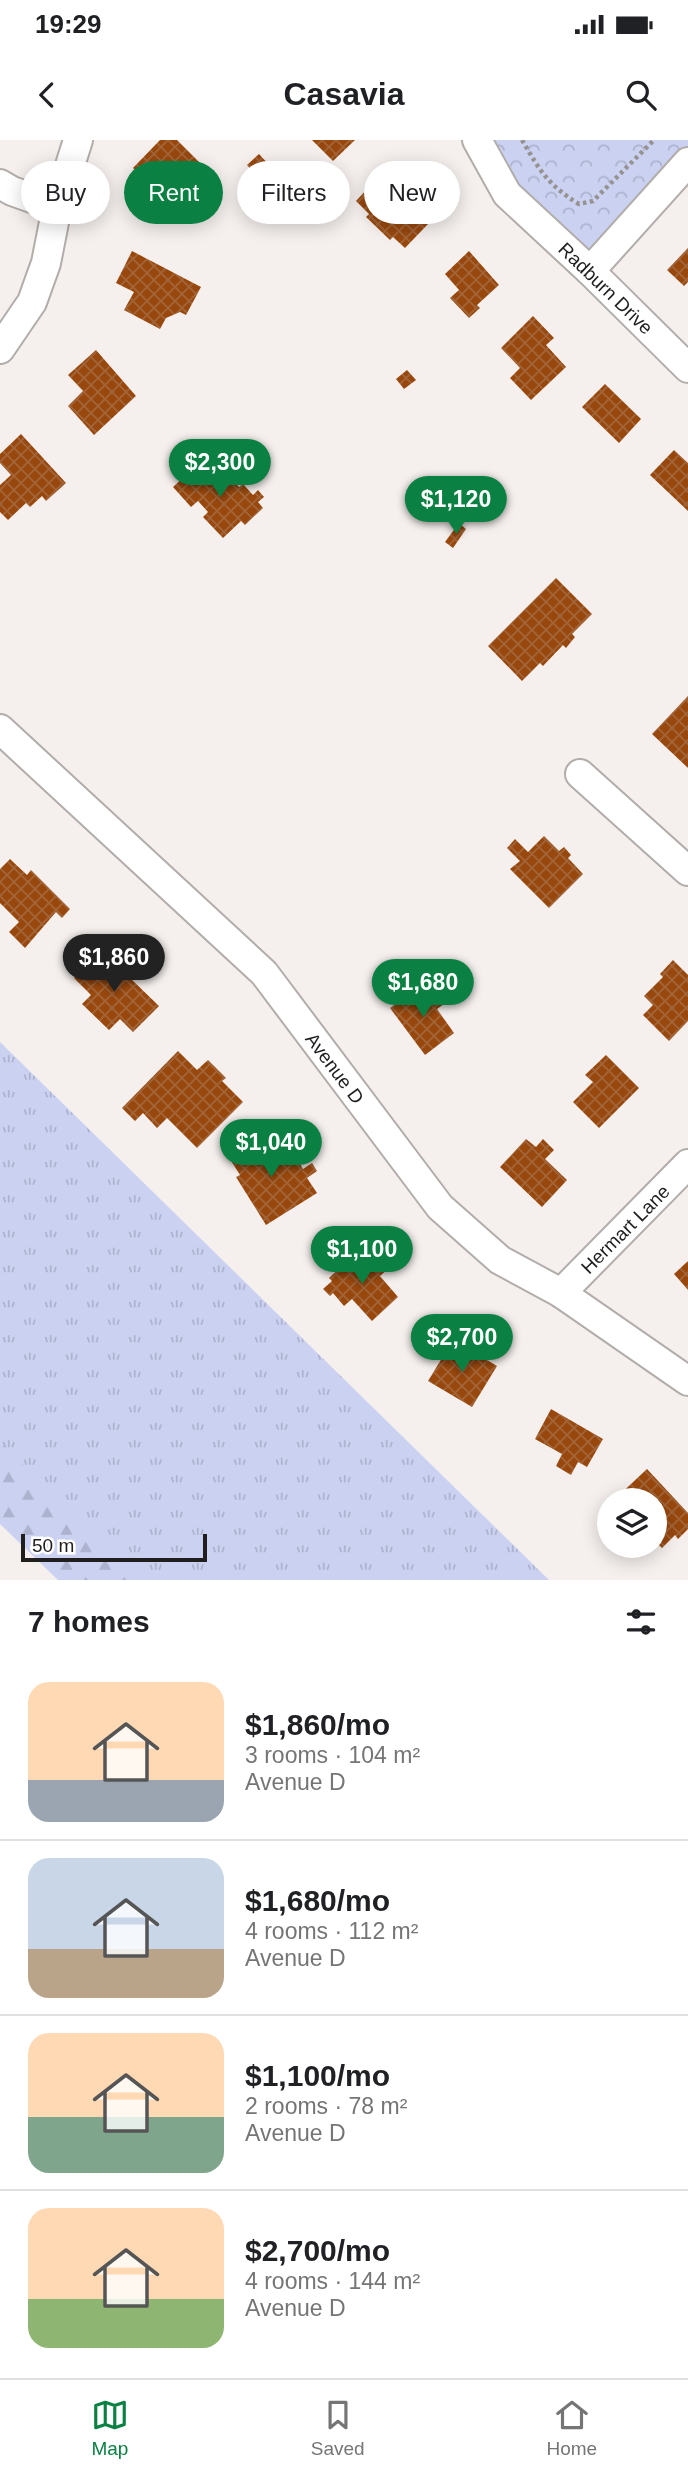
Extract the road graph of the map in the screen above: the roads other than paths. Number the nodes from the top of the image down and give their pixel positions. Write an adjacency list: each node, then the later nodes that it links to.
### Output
1 (78, 140): 3 (street)
2 (478, 140): 8 (street, Radburn Drive)
3 (71, 161)
4 (688, 162): 8 (street)
5 (0, 184): 6 (street)
6 (21, 194)
7 (54, 224): 9 (street)
8 (590, 271): 10 (street, Radburn Drive)
9 (0, 349)
10 (688, 368)
11 (0, 729): 15 (street, Avenue D)
12 (580, 774): 13 (street)
13 (688, 871)
14 (688, 1164): 15 (street, Hermart Lane)
15 (561, 1293): 16 (street, Avenue D)
16 (688, 1381)

